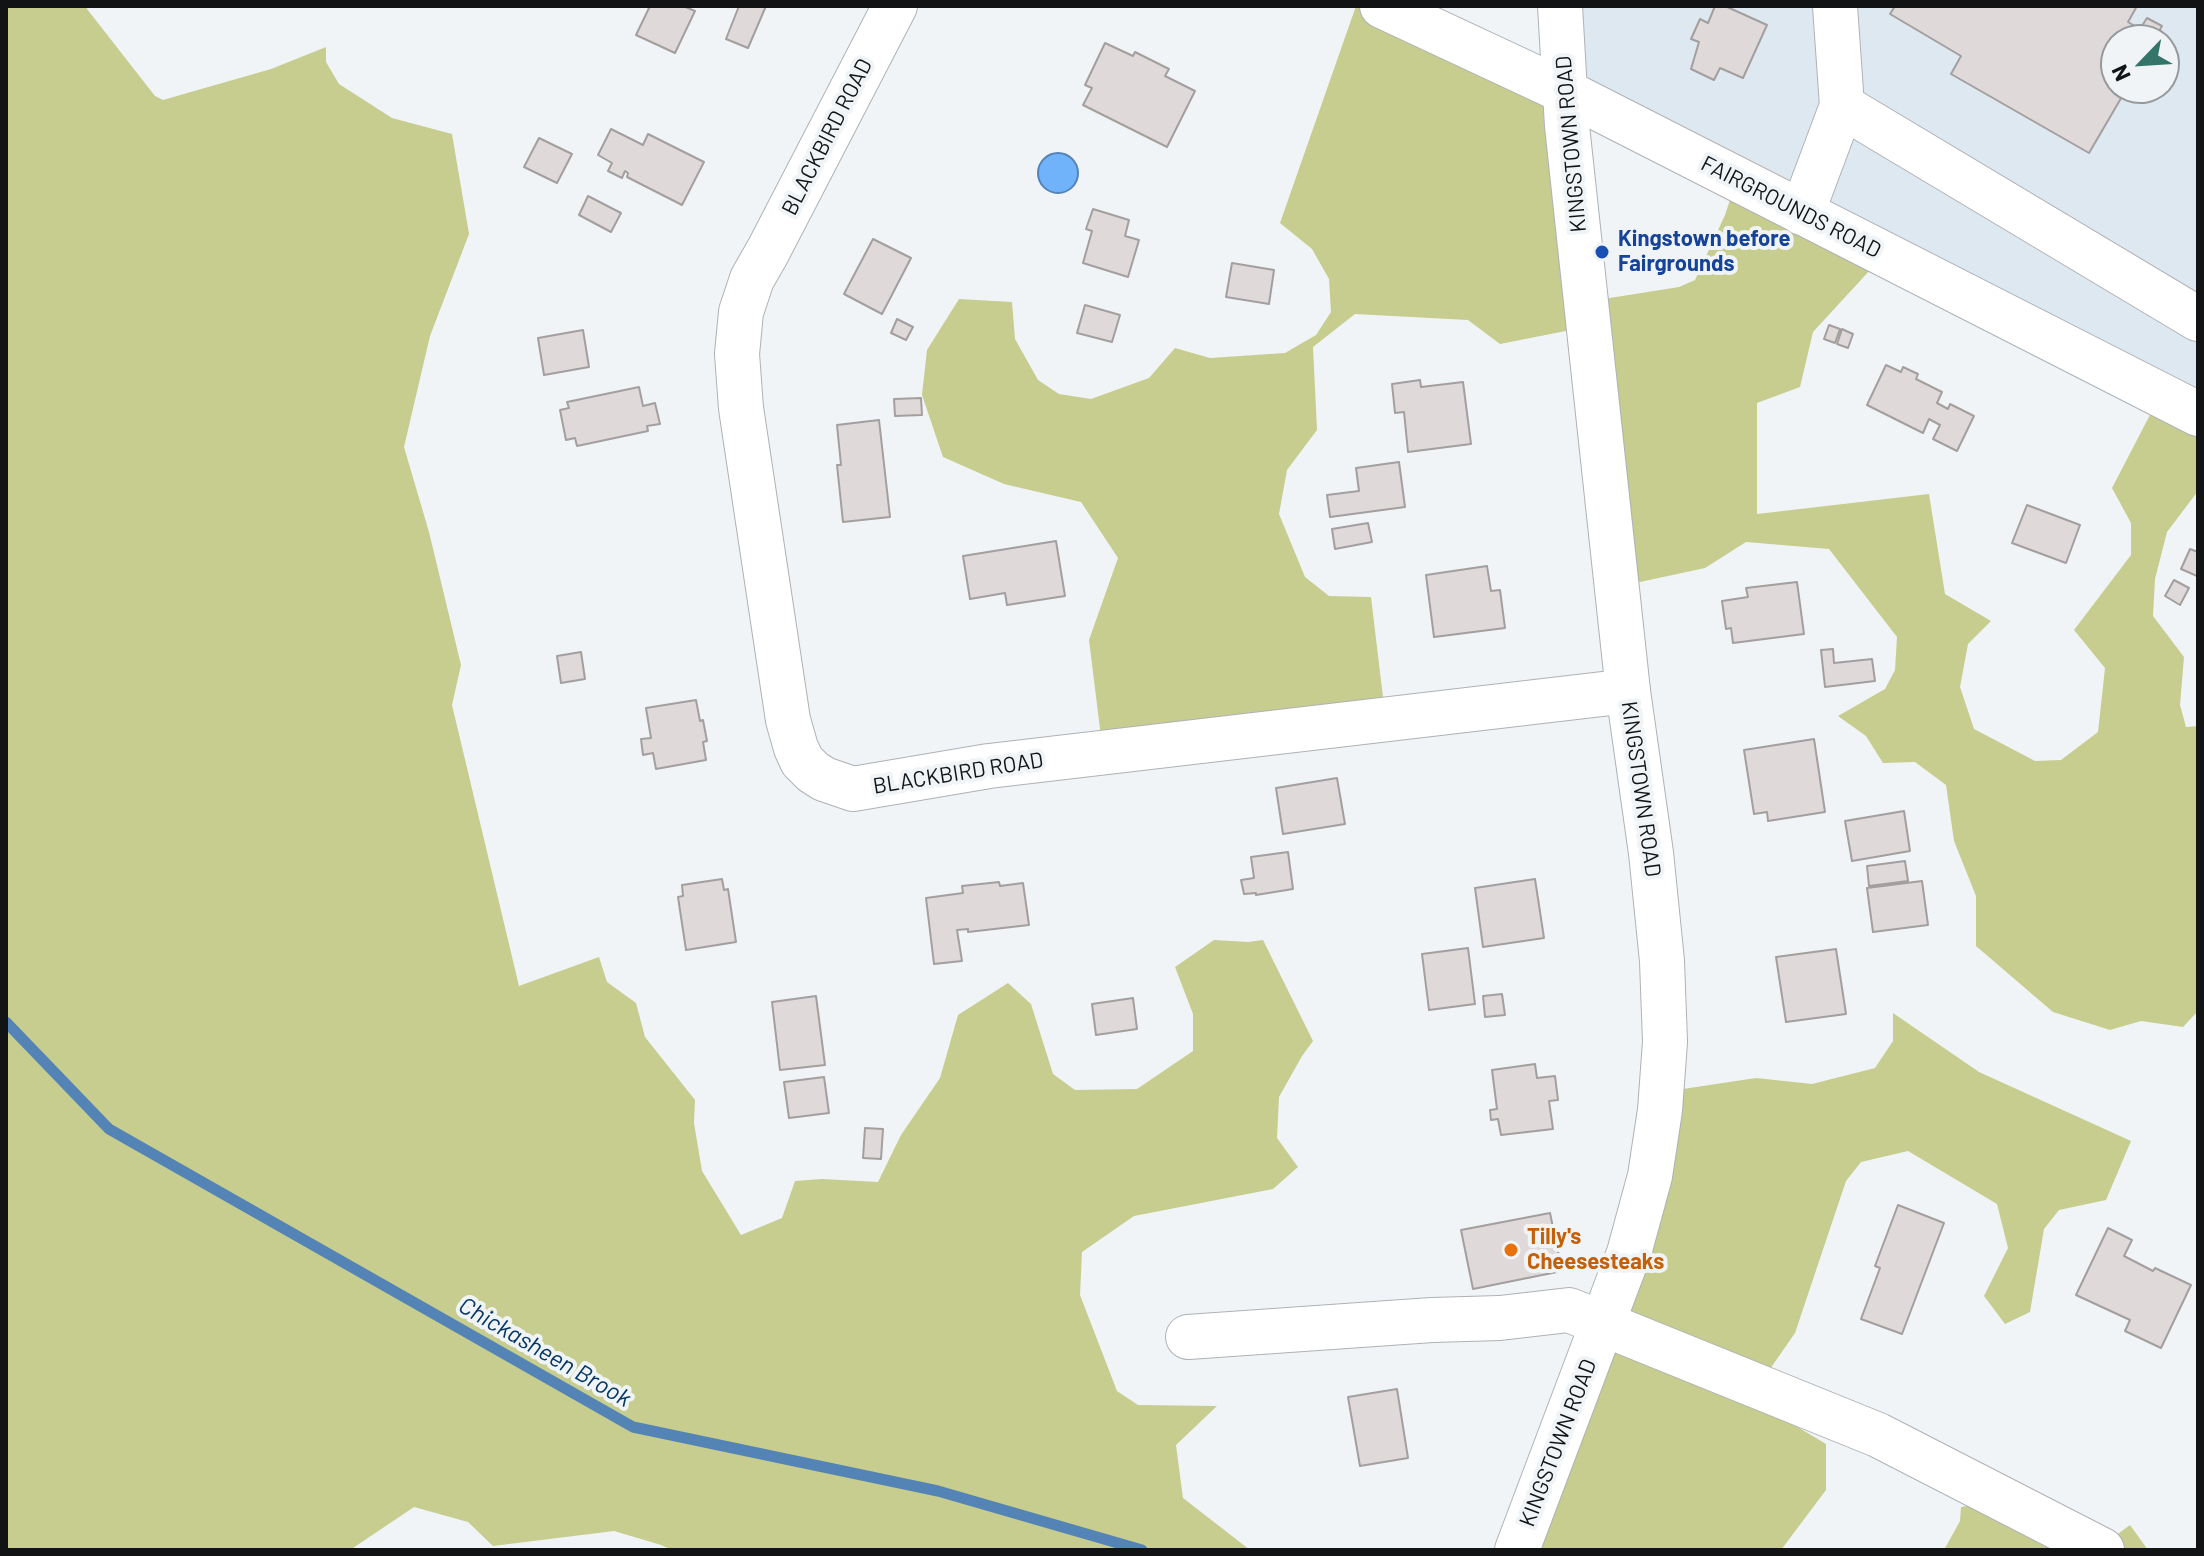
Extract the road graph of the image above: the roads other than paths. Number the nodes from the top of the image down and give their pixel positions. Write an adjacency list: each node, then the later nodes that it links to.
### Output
1 (895, 6): 10 (street, BLACKBIRD ROAD)
2 (1382, 6): 5 (street, FAIRGROUNDS ROAD)
3 (1560, 6): 5 (street, KINGSTOWN ROAD)
4 (1835, 6): 6 (street)
5 (1564, 91): 7 (street, FAIRGROUNDS ROAD); 10 (street, KINGSTOWN ROAD)
6 (1842, 106): 7 (street); 8 (street)
7 (1802, 213): 9 (street, FAIRGROUNDS ROAD)
8 (2198, 319)
9 (2198, 414)
10 (1628, 691): 11 (street, KINGSTOWN ROAD)
11 (1604, 1323): 12 (street); 13 (street, KINGSTOWN ROAD); 14 (street)
12 (1188, 1337)
13 (1517, 1550)
14 (2102, 1550)

